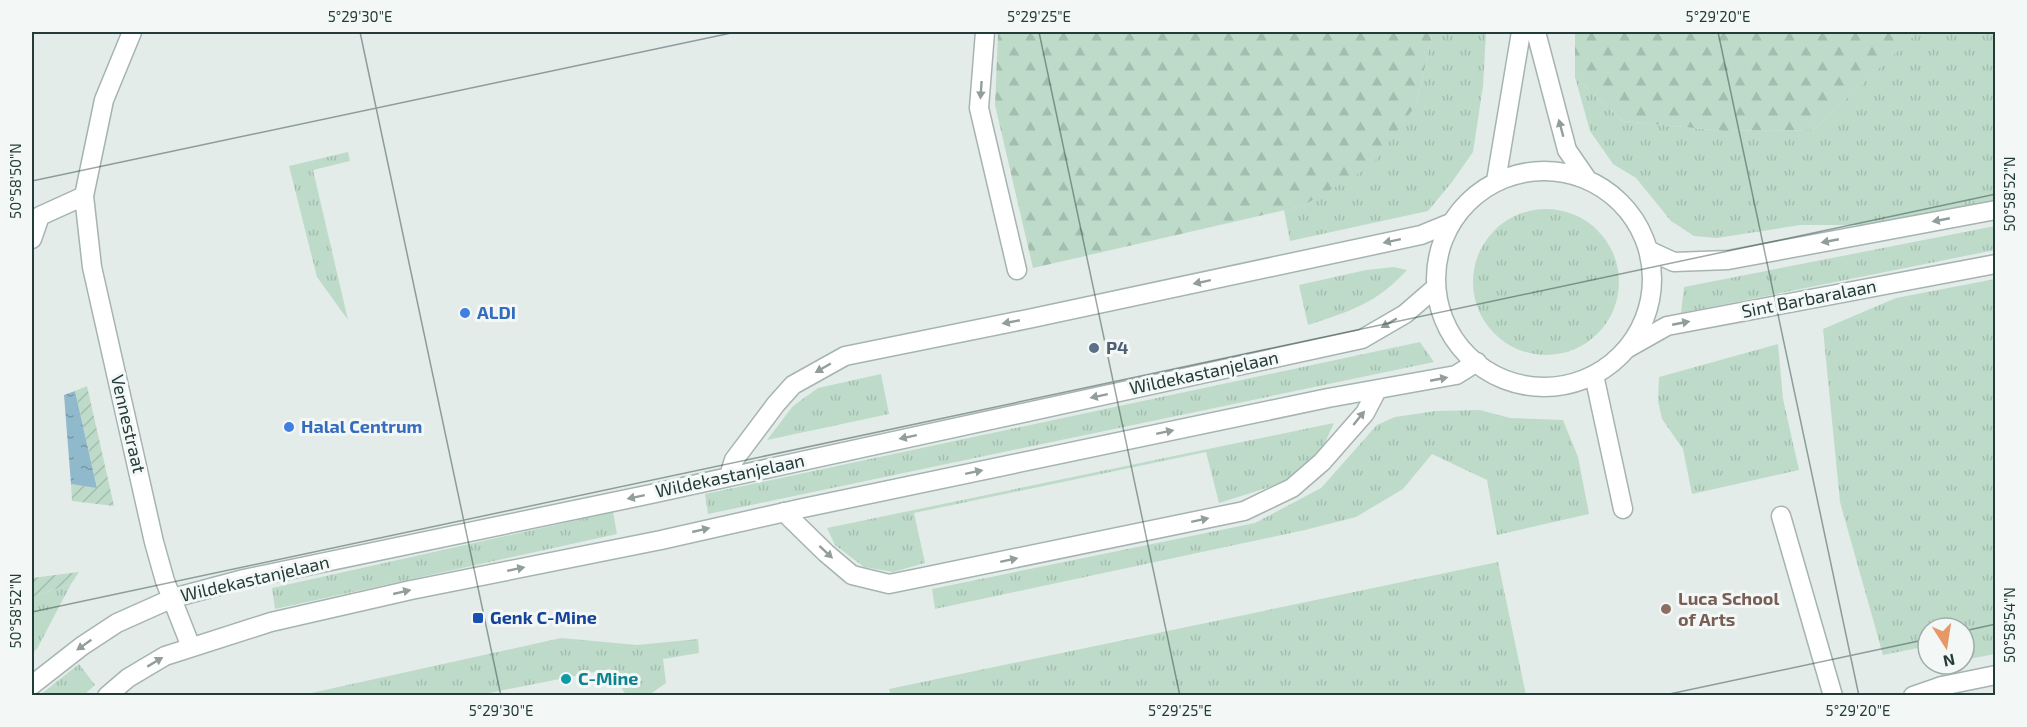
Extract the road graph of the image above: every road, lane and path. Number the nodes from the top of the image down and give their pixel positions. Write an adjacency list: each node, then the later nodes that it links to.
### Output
1 (132, 32): 7 (street, Vennestraat)
2 (985, 32): 13 (street, one-way to 13)
3 (1521, 32): 6 (street)
4 (1536, 32): 5 (street, one-way to 4)
5 (1587, 179): 6 (street); 11 (street)
6 (1496, 181): 9 (street)
7 (84, 196): 10 (street); 23 (street, Vennestraat)
8 (1995, 210): 11 (street, one-way to 11)
9 (1448, 224): 14 (street); 19 (street, one-way to 19)
10 (32, 239)
11 (1650, 251): 15 (street)
12 (1995, 264): 15 (street, Sint Barbaralaan, one-way to 12)
13 (1017, 270)
14 (1435, 288): 16 (street); 19 (street, Wildekastanjelaan, one-way to 19)
15 (1628, 348): 17 (street)
16 (1477, 362): 17 (street); 18 (street, one-way to 16)
17 (1594, 375): 20 (street)
18 (1377, 390): 21 (street, one-way to 18); 21 (street, one-way to 18)
19 (729, 476): 23 (street, Wildekastanjelaan, one-way to 23)
20 (1623, 509)
21 (784, 512): 24 (street, one-way to 21)
22 (1782, 516): 28 (street)
23 (173, 598): 24 (street, Vennestraat); 26 (street, Wildekastanjelaan, one-way to 26)
24 (191, 647): 27 (street, one-way to 24)
25 (1995, 675): 29 (street)
26 (32, 685)
27 (107, 696)
28 (1833, 696)
29 (1913, 696)

